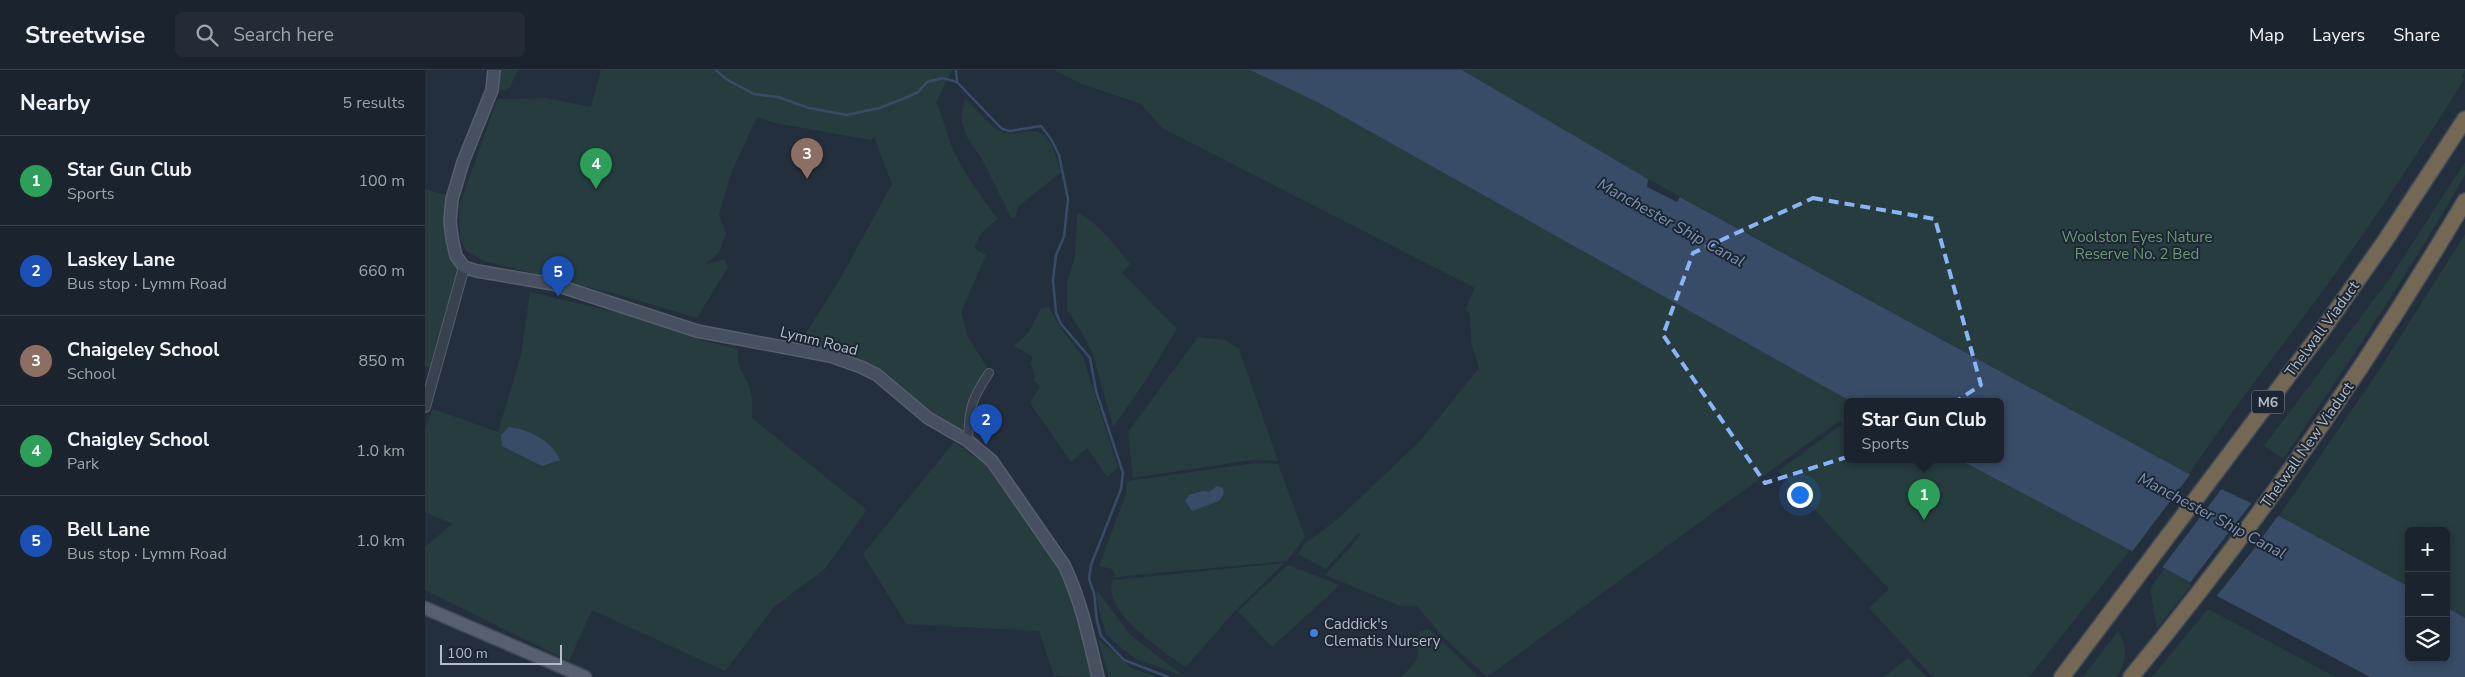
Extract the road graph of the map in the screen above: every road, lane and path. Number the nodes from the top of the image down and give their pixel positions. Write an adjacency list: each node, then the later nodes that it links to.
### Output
1 (494, 70): 4 (main road)
2 (2465, 119): 11 (highway, Thelwall Viaduct / M6)
3 (2465, 201): 12 (highway, Thelwall New Viaduct)
4 (464, 267): 6 (street); 7 (main road, Lymm Road)
5 (989, 373): 7 (street)
6 (425, 406)
7 (968, 441): 10 (main road, Lymm Road)
8 (425, 608): 9 (main road)
9 (585, 677)
10 (1098, 677)
11 (2062, 677)
12 (2131, 677)

